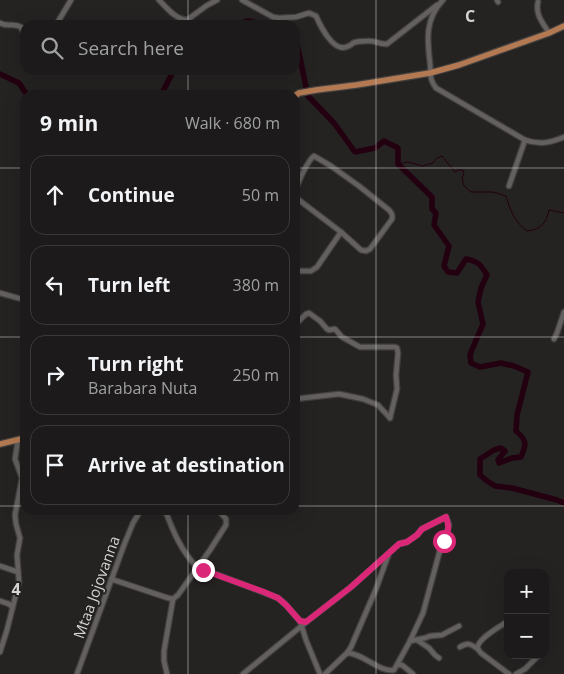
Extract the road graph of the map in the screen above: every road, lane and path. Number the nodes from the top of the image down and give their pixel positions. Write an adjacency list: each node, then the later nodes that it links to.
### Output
1 (72, 0): 7 (street)
2 (159, 0): 8 (street)
3 (217, 0): 9 (street)
4 (242, 0): 5 (street)
5 (441, 2): 14 (street)
6 (538, 2): 13 (street)
7 (59, 20)
8 (182, 20)
9 (187, 20)
10 (0, 23): 11 (street)
11 (20, 26)
12 (564, 26): 13 (main road)
13 (549, 34): 14 (main road)
14 (430, 73): 15 (main road); 17 (street)
15 (300, 94)
16 (564, 137): 17 (street)
17 (525, 140): 19 (street)
18 (300, 180): 21 (street)
19 (509, 186)
20 (300, 201): 21 (street)
21 (341, 232): 22 (street)
22 (300, 271)
23 (0, 293): 24 (street)
24 (20, 299)
25 (564, 312): 27 (street)
26 (300, 320): 28 (street)
27 (554, 339)
28 (300, 398)
29 (18, 440): 30 (main road); 31 (street)
30 (0, 444)
31 (20, 473)
32 (20, 489): 39 (street)
33 (138, 515): 40 (street, Mtaa Jojovanna)
34 (167, 515): 38 (street)
35 (222, 515): 38 (street)
36 (389, 554): 44 (street); 48 (street); 52 (street)
37 (0, 566): 39 (street)
38 (197, 567): 41 (street); 44 (street)
39 (18, 572): 43 (street)
40 (111, 580): 41 (street); 56 (street, Mtaa Jojovanna)
41 (174, 599): 57 (street)
42 (0, 601): 43 (street)
43 (12, 607): 51 (street)
44 (303, 623): 58 (street); 59 (street)
45 (504, 624): 50 (street)
46 (459, 626): 47 (street)
47 (417, 640): 48 (street); 53 (street)
48 (410, 641): 55 (street)
49 (460, 647): 50 (street)
50 (478, 649): 62 (street)
51 (0, 652)
52 (347, 653): 55 (street); 60 (street)
53 (439, 658)
54 (535, 659): 63 (street)
55 (400, 663): 61 (street)
56 (76, 674)
57 (167, 674)
58 (243, 674)
59 (320, 674)
60 (325, 674)
61 (413, 674)
62 (509, 674)
63 (516, 674)

